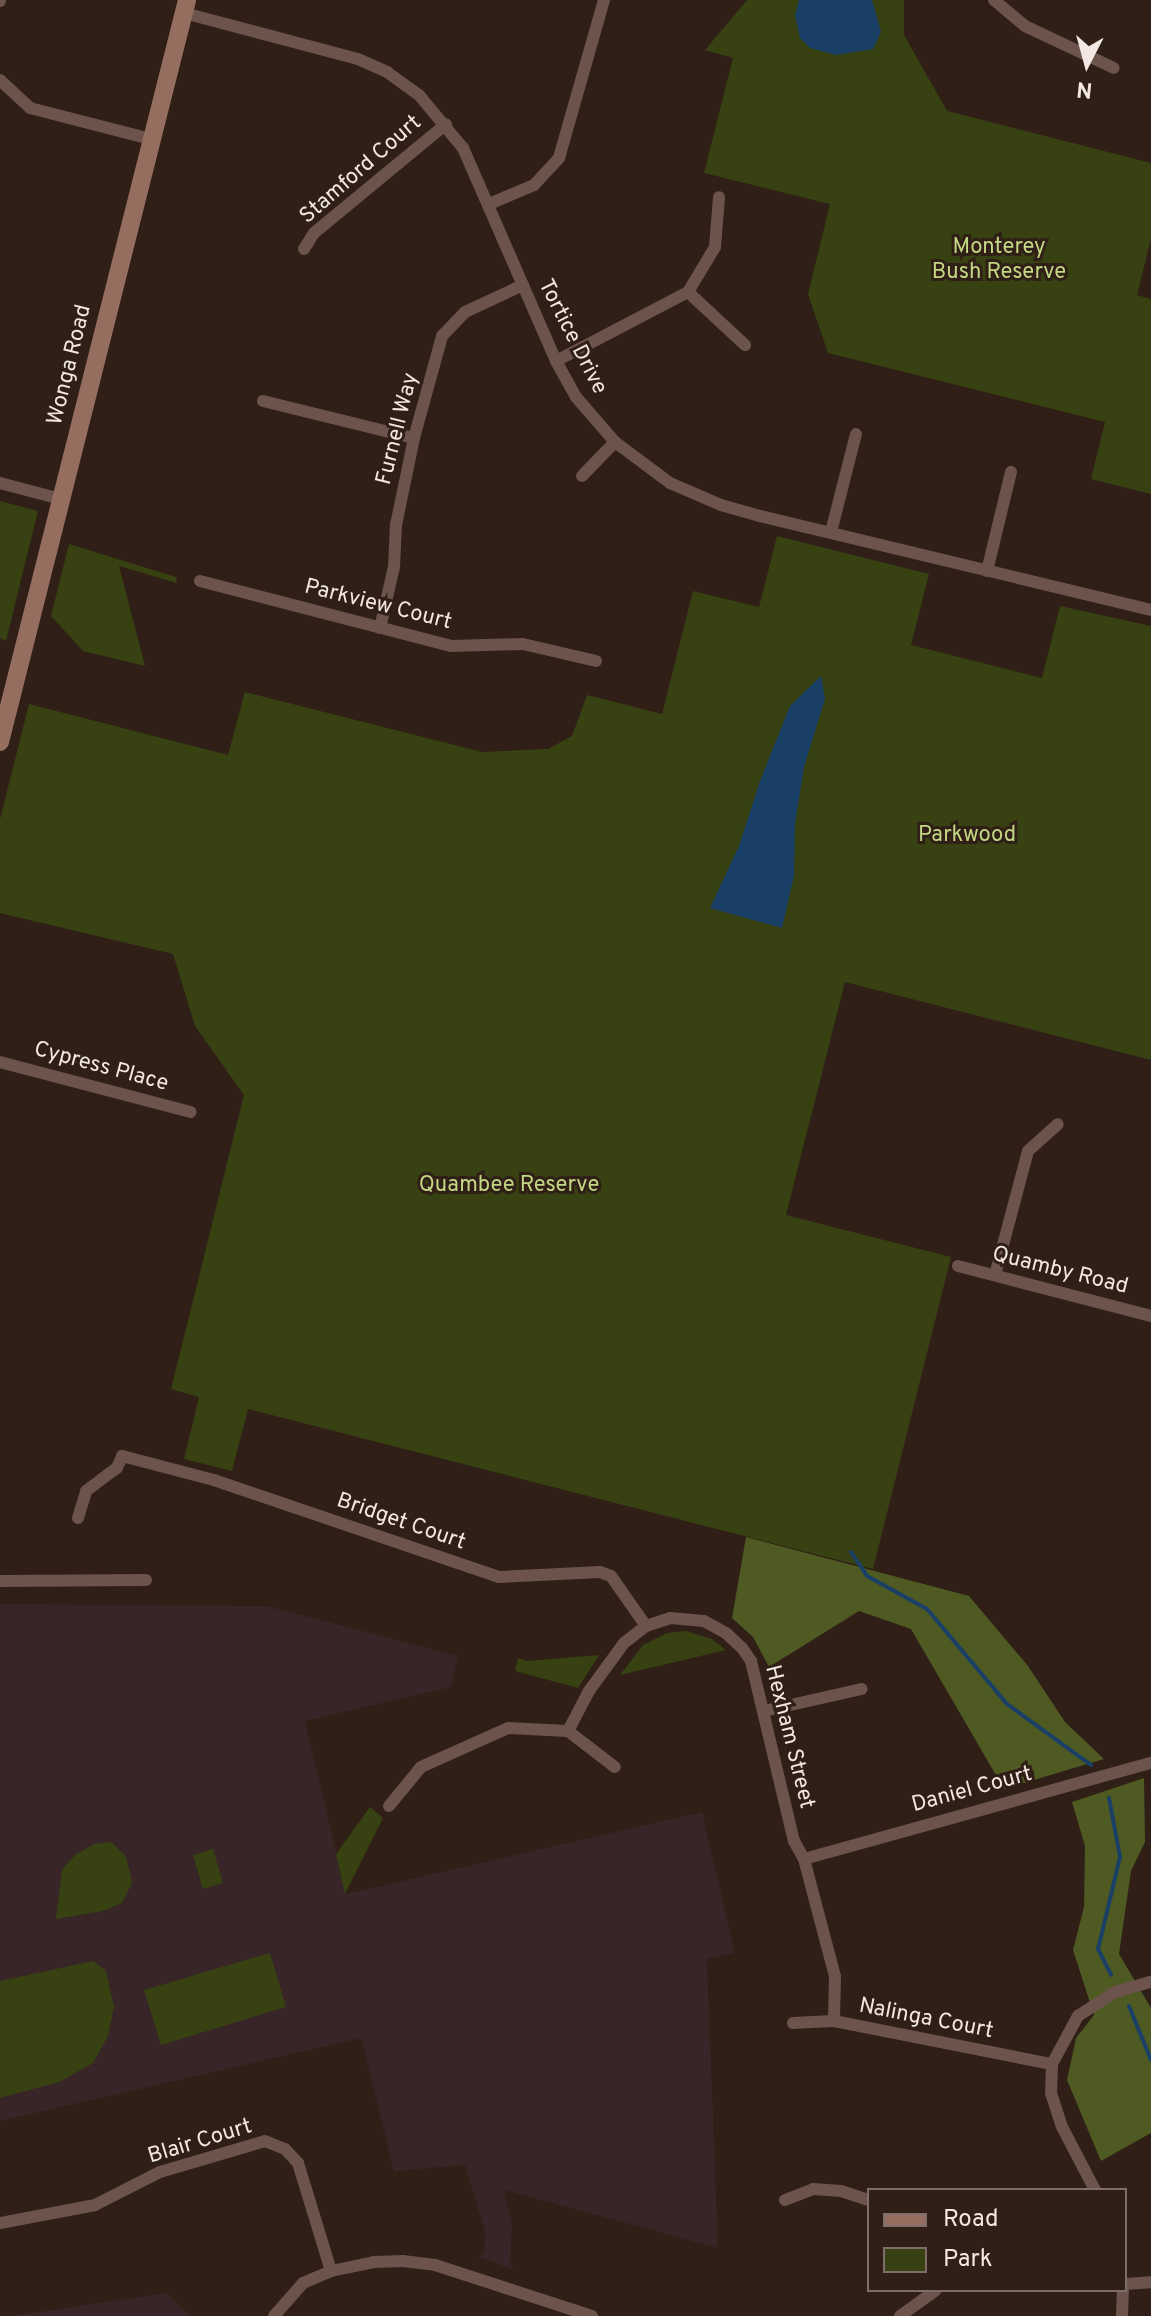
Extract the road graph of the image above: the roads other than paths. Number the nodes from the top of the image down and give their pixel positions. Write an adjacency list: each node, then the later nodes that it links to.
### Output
1 (604, 0): 9 (street)
2 (994, 0): 4 (street)
3 (186, 7): 6 (street, Tortice Drive); 7 (main road, Wonga Road)
4 (1114, 68)
5 (0, 80): 7 (street)
6 (446, 124): 9 (street, Tortice Drive); 10 (street, Stamford Court)
7 (151, 139): 22 (main road, Wonga Road)
8 (719, 197): 12 (street)
9 (489, 204): 11 (street, Tortice Drive)
10 (304, 249)
11 (523, 285): 14 (street, Tortice Drive); 17 (street, Furnell Way)
12 (688, 292): 13 (street); 14 (street)
13 (745, 345)
14 (556, 361): 18 (street, Tortice Drive)
15 (263, 401): 17 (street)
16 (856, 434): 23 (street)
17 (414, 438): 27 (street, Furnell Way)
18 (615, 442): 20 (street); 23 (street, Tortice Drive)
19 (1011, 472): 24 (street)
20 (582, 476)
21 (0, 483): 22 (street)
22 (61, 499): 29 (main road, Wonga Road)
23 (831, 532): 24 (street, Tortice Drive)
24 (987, 571): 26 (street, Tortice Drive)
25 (200, 581): 27 (street, Parkview Court)
26 (1151, 610)
27 (380, 628): 28 (street, Parkview Court)
28 (596, 661)
29 (0, 742)
30 (0, 1062): 31 (street, Cypress Place)
31 (191, 1112)
32 (1058, 1124): 34 (street)
33 (958, 1266): 34 (street, Quamby Road)
34 (995, 1275): 35 (street, Quamby Road)
35 (1151, 1316)
36 (78, 1518): 39 (street, Bridget Court)
37 (146, 1580): 38 (street)
38 (0, 1581)
39 (646, 1626): 41 (street, Hexham Street); 42 (street)
40 (862, 1689): 41 (street)
41 (764, 1711): 46 (street, Hexham Street)
42 (568, 1731): 44 (street); 45 (street)
43 (1151, 1763): 46 (street, Daniel Court)
44 (615, 1767)
45 (389, 1806)
46 (804, 1859): 48 (street, Hexham Street)
47 (1151, 1982): 50 (street)
48 (834, 2021): 49 (street, Nalinga Court); 50 (street, Nalinga Court)
49 (793, 2023)
50 (1052, 2064): 51 (street)
51 (1089, 2188)
52 (867, 2199): 53 (street)
53 (785, 2200)
54 (0, 2223): 55 (street, Blair Court)
55 (331, 2271): 60 (street); 61 (street)
56 (1151, 2282): 57 (street)
57 (1127, 2284)
58 (933, 2292): 62 (street)
59 (1123, 2292): 63 (street)
60 (274, 2316)
61 (592, 2316)
62 (900, 2316)
63 (1122, 2316)

